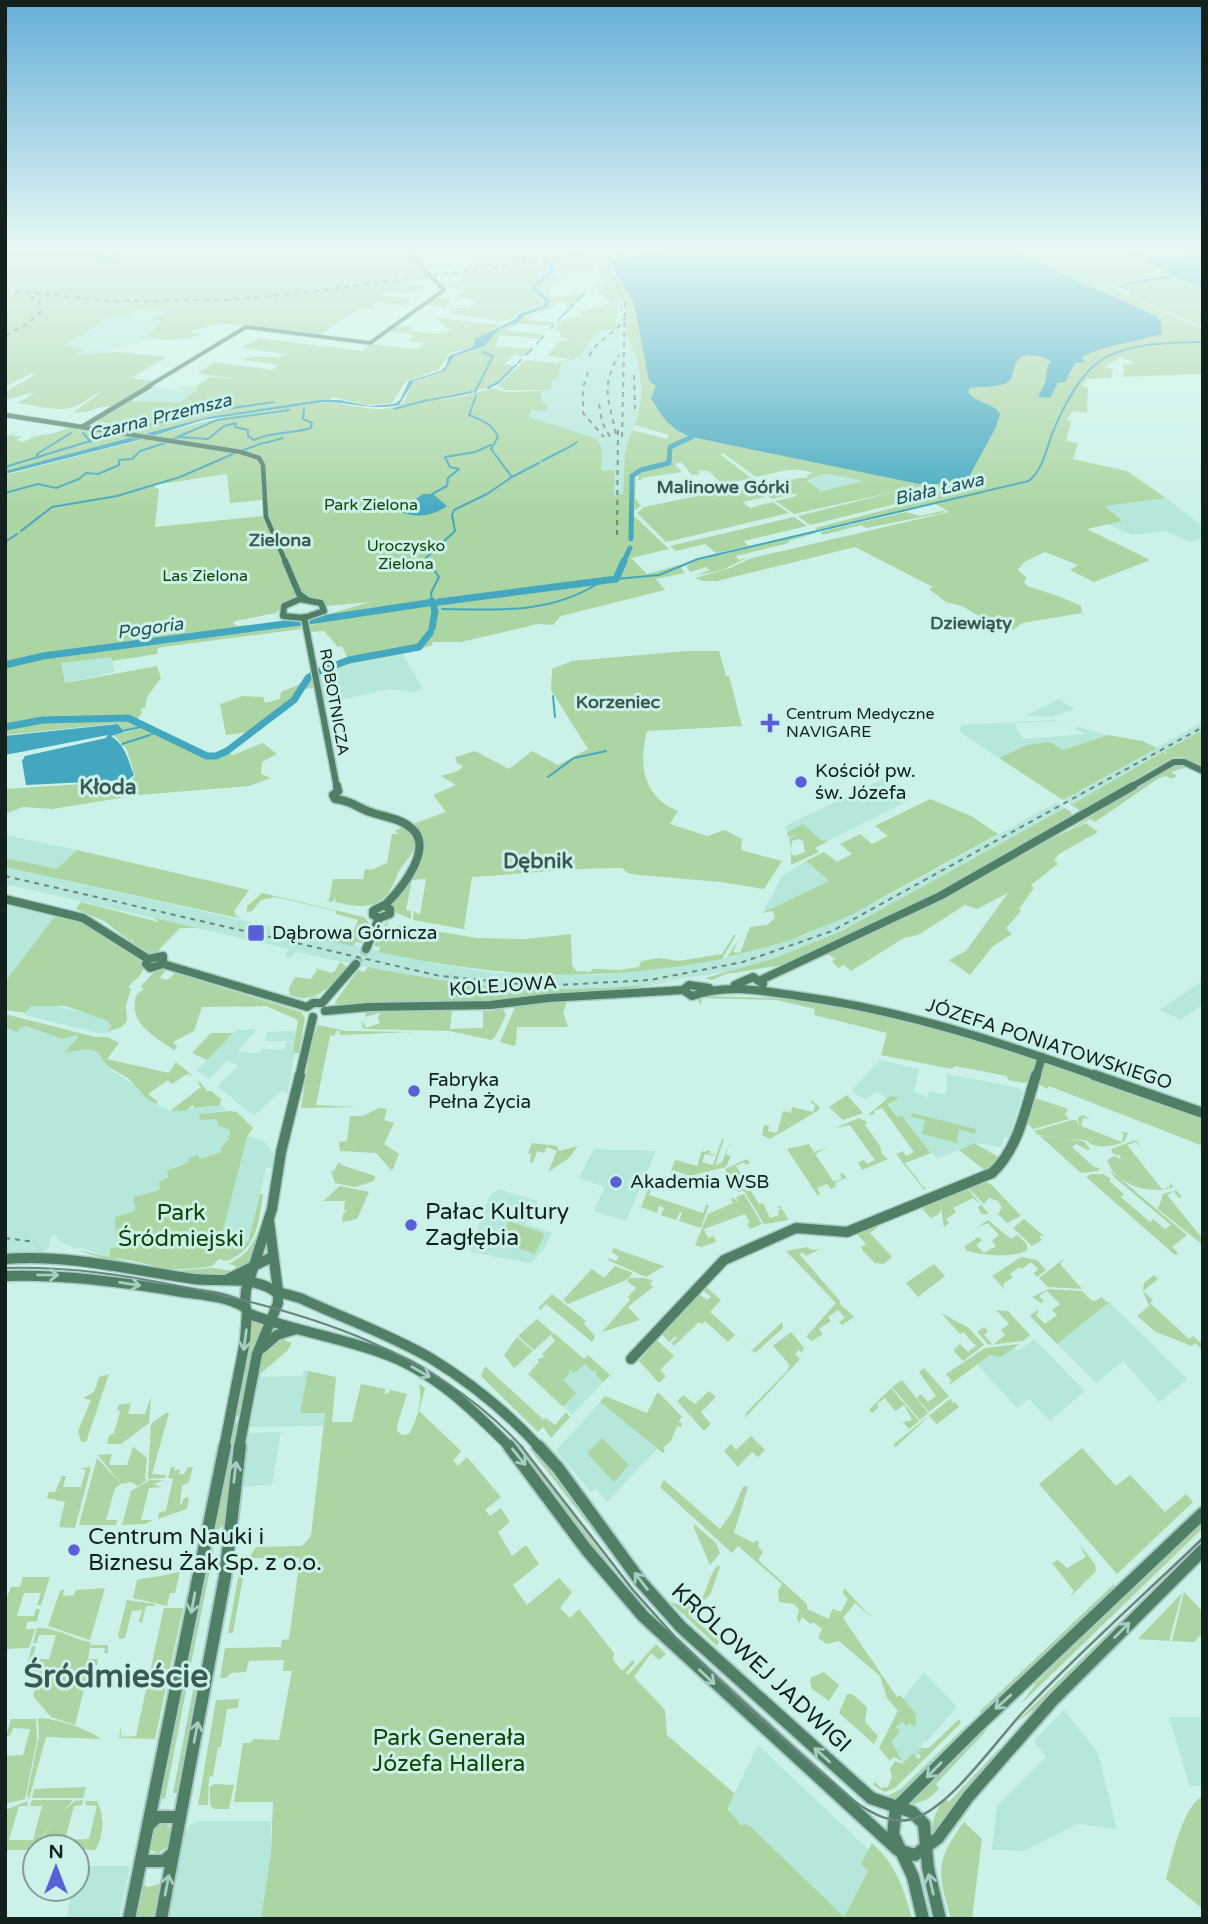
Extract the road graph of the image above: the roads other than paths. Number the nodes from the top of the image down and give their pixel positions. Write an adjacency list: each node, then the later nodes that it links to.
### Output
1 (225, 340): 5 (street)
2 (345, 340): 3 (street)
3 (374, 340)
4 (5, 415): 5 (street)
5 (82, 427): 6 (street)
6 (299, 594): 7 (street); 8 (street)
7 (306, 598): 8 (street); 9 (street)
8 (295, 600): 9 (street)
9 (304, 617): 12 (street, ROBOTNICZA)
10 (1203, 772): 14 (street)
11 (5, 899): 16 (street)
12 (366, 949)
13 (356, 964): 15 (street)
14 (761, 985): 15 (street, KOLEJOWA); 17 (street, JÓZEFA PONIATOWSKIEGO)
15 (323, 1007): 16 (street); 16 (street)
16 (310, 1012): 19 (street)
17 (1042, 1057): 18 (street, JÓZEFA PONIATOWSKIEGO); 31 (street)
18 (1203, 1113)
19 (269, 1220): 20 (street); 22 (street)
20 (272, 1256): 22 (street); 26 (street)
21 (5, 1259): 24 (street, KRÓLOWEJ JADWIGI)
22 (252, 1266): 24 (street); 25 (street)
23 (5, 1276): 27 (street, KRÓLOWEJ JADWIGI, one-way to 27)
24 (219, 1282): 25 (street, KRÓLOWEJ JADWIGI)
25 (248, 1284): 26 (street, KRÓLOWEJ JADWIGI); 27 (street)
26 (278, 1292): 28 (street); 34 (street, KRÓLOWEJ JADWIGI, one-way to 26)
27 (246, 1310): 28 (street, KRÓLOWEJ JADWIGI); 36 (street, one-way to 36)
28 (270, 1321): 29 (street, KRÓLOWEJ JADWIGI); 30 (street)
29 (299, 1329): 30 (street); 38 (street, KRÓLOWEJ JADWIGI, one-way to 38)
30 (257, 1354): 35 (street, one-way to 30)
31 (631, 1359)
32 (1203, 1513): 34 (street, one-way to 34)
33 (1203, 1550): 37 (street, one-way to 33)
34 (896, 1808): 37 (street, KRÓLOWEJ JADWIGI); 38 (street)
35 (180, 1817): 36 (street); 39 (street)
36 (148, 1827): 40 (street)
37 (928, 1849): 38 (street); 44 (street, one-way to 37)
38 (898, 1850): 43 (street)
39 (173, 1852): 40 (street); 42 (street, one-way to 39)
40 (141, 1861): 41 (street)
41 (129, 1919)
42 (161, 1919)
43 (923, 1919)
44 (940, 1919)

